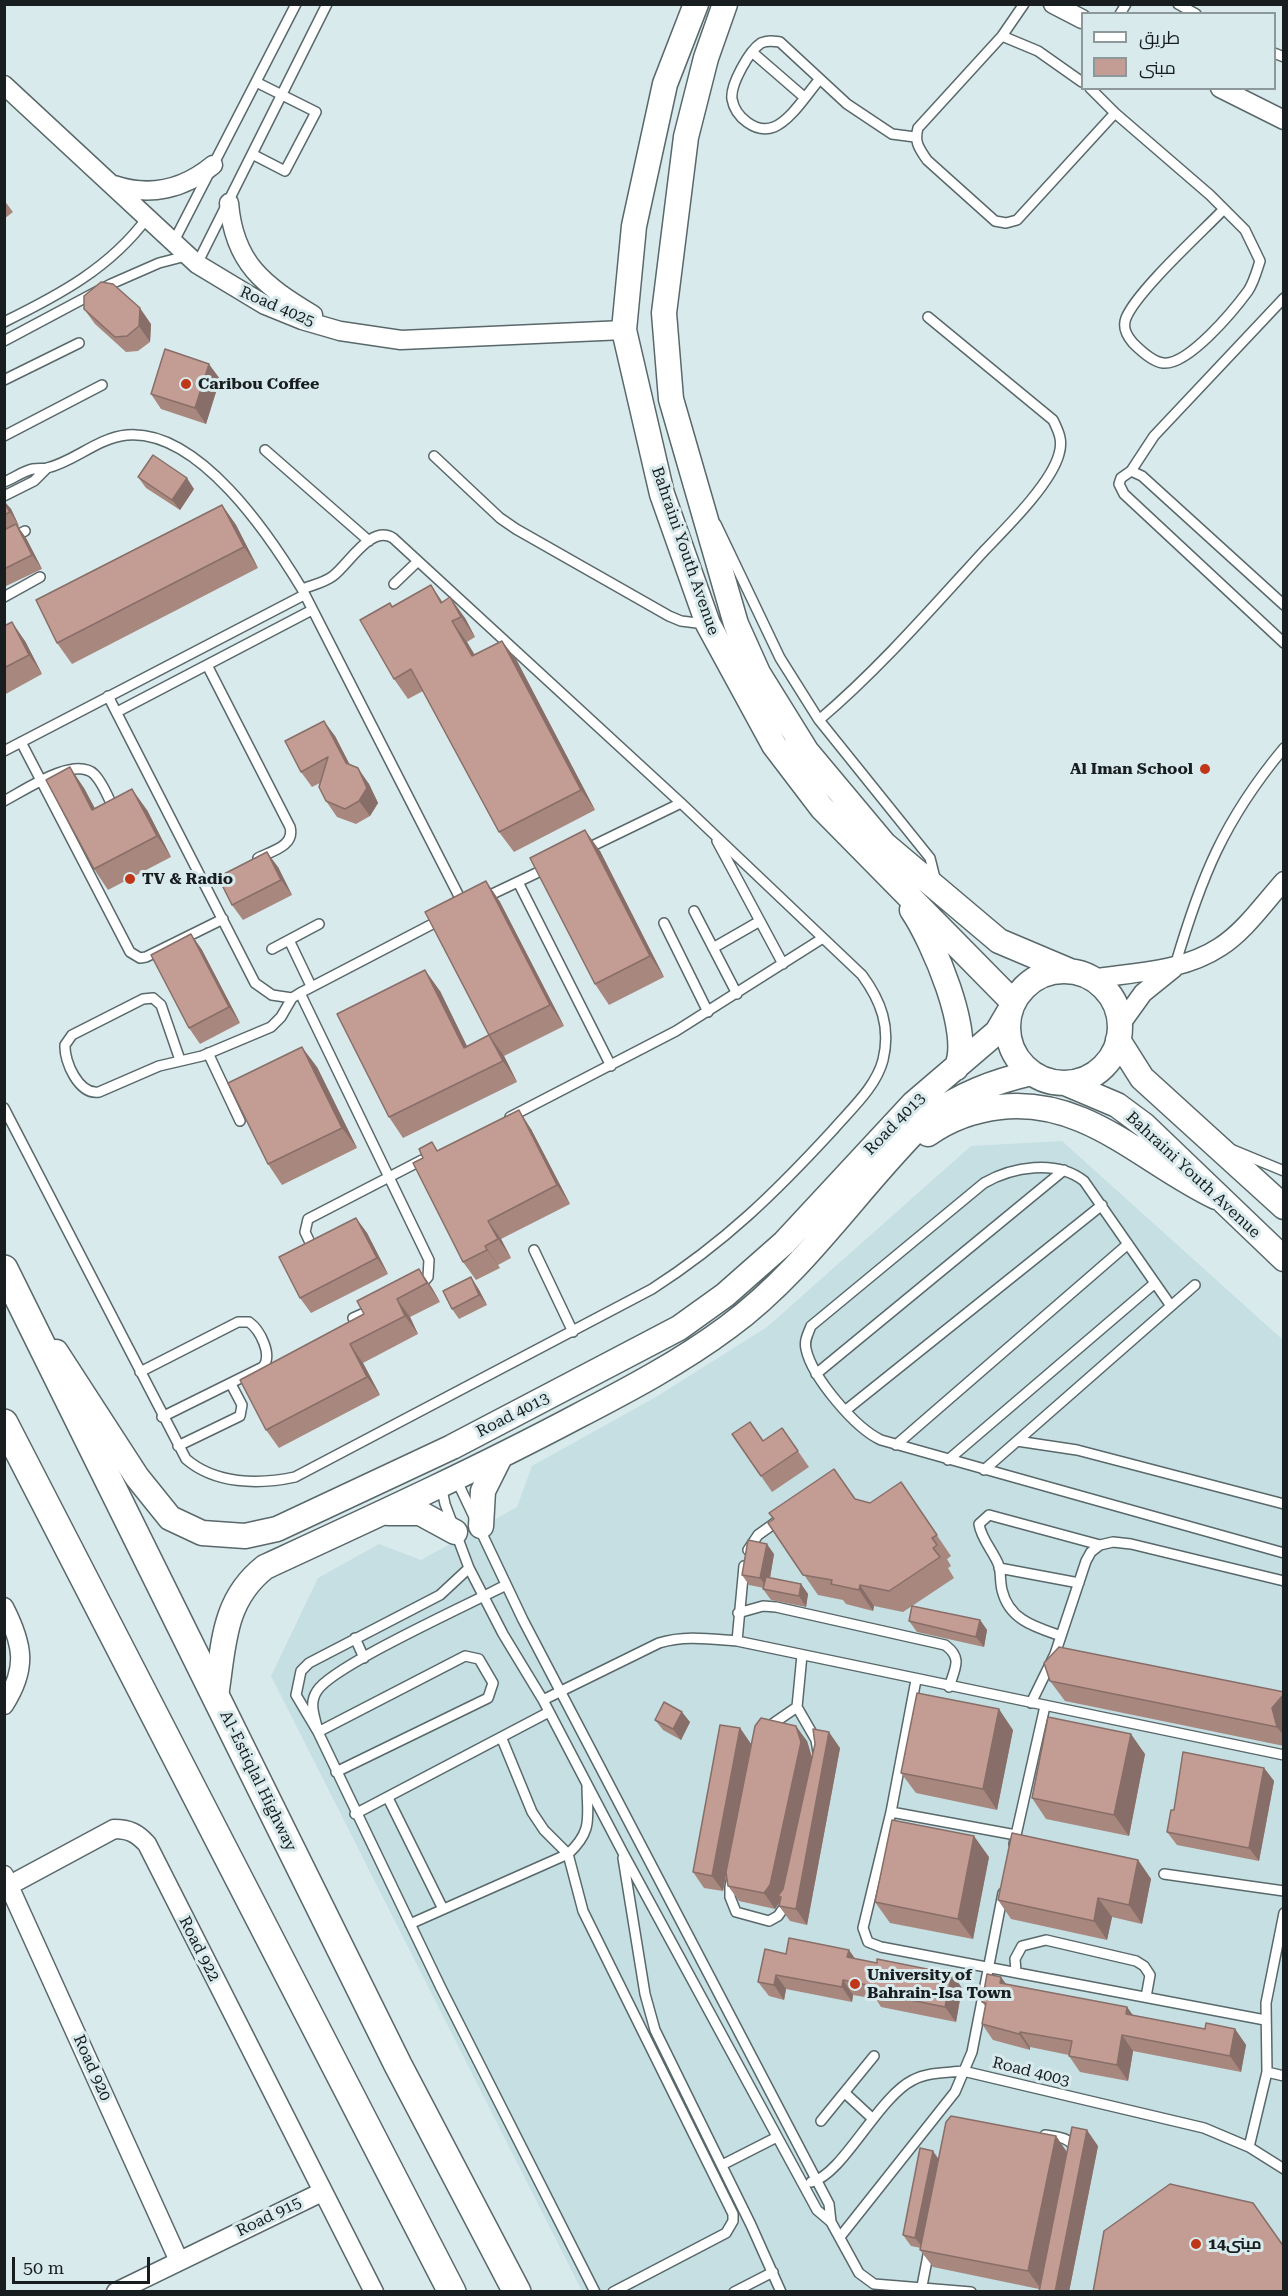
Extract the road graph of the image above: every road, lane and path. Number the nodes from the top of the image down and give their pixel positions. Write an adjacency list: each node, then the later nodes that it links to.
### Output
1 (327, 4): 18 (lane)
2 (696, 4): 34 (street, Bahraini Youth Avenue)
3 (725, 4): 47 (street, Bahraini Youth Avenue)
4 (1024, 4): 10 (lane)
5 (1053, 4): 9 (street)
6 (1178, 4): 8 (lane)
7 (295, 5): 14 (lane)
8 (1192, 12)
9 (1078, 13)
10 (1002, 36): 13 (lane); 22 (lane)
11 (752, 52): 12 (lane); 19 (lane); 19 (lane)
12 (819, 80): 19 (lane); 22 (lane)
13 (1081, 81)
14 (255, 82): 18 (lane); 24 (lane)
15 (4, 85): 25 (street, Road 4025)
16 (1092, 90): 20 (lane)
17 (1224, 90): 21 (street)
18 (282, 95): 23 (lane); 23 (lane)
19 (804, 97)
20 (1115, 113): 22 (lane); 27 (lane)
21 (1284, 120)
22 (915, 137)
23 (252, 154): 26 (lane)
24 (213, 165): 25 (street); 29 (lane)
25 (112, 185): 28 (street, Road 4025)
26 (229, 203): 30 (lane); 35 (street)
27 (1224, 209): 27 (lane)
28 (147, 218): 29 (street, Road 4025); 33 (lane)
29 (173, 243): 30 (street, Road 4025)
30 (193, 260): 35 (street, Road 4025); 36 (lane)
31 (1284, 298): 44 (lane)
32 (928, 317): 65 (lane)
33 (4, 322)
34 (624, 330): 35 (street, Road 4025); 58 (street, Bahraini Youth Avenue)
35 (340, 331)
36 (4, 342)
37 (79, 343): 38 (lane)
38 (4, 380)
39 (102, 385): 40 (lane)
40 (4, 436)
41 (265, 450): 49 (lane)
42 (434, 456): 58 (lane)
43 (47, 468): 45 (lane); 46 (lane); 54 (lane)
44 (1131, 471): 56 (lane); 60 (lane)
45 (4, 482)
46 (4, 496)
47 (704, 510): 65 (lane); 82 (street, Bahraini Youth Avenue)
48 (25, 531): 50 (lane)
49 (369, 541): 51 (lane); 54 (lane)
50 (4, 542)
51 (418, 561): 53 (lane); 71 (lane)
52 (40, 577): 55 (lane)
53 (394, 584)
54 (303, 592): 57 (lane); 59 (lane)
55 (4, 597)
56 (1284, 605)
57 (312, 610): 61 (lane); 83 (lane)
58 (708, 624): 77 (street, Bahraini Youth Avenue)
59 (230, 633): 61 (lane); 63 (lane)
60 (1284, 643)
61 (238, 649): 62 (lane)
62 (207, 665): 64 (lane); 75 (lane)
63 (108, 696): 64 (lane); 66 (lane)
64 (117, 712): 81 (lane)
65 (819, 720): 82 (lane)
66 (21, 742): 68 (lane); 69 (lane)
67 (1284, 748): 94 (lane)
68 (4, 751)
69 (41, 782): 70 (lane); 72 (lane); 85 (lane)
70 (4, 801)
71 (681, 803): 73 (lane); 74 (lane)
72 (118, 818)
73 (714, 834): 86 (lane); 89 (lane)
74 (579, 852)
75 (252, 861)
76 (558, 862): 80 (lane)
77 (886, 871): 99 (street, Bahraini Youth Avenue); 105 (street)
78 (214, 879): 81 (lane)
79 (1284, 881): 94 (street)
80 (518, 882): 83 (lane); 104 (lane)
81 (205, 884): 85 (lane)
82 (936, 890): 95 (street, Bahraini Youth Avenue)
83 (465, 908): 96 (lane)
84 (694, 911): 91 (lane)
85 (223, 920): 98 (lane)
86 (760, 921): 91 (lane); 93 (lane)
87 (319, 924): 90 (lane)
88 (664, 924): 100 (lane)
89 (823, 938): 93 (lane); 131 (lane)
90 (289, 940): 92 (lane); 96 (lane)
91 (713, 948): 97 (lane)
92 (272, 949)
93 (783, 964): 97 (lane)
94 (1175, 967): 95 (street); 101 (street)
95 (1081, 975): 99 (street); 101 (street)
96 (311, 986): 98 (lane)
97 (737, 994): 100 (lane)
98 (296, 995): 102 (lane); 116 (lane)
99 (1012, 1006): 105 (street, Road 4013); 106 (street)
100 (708, 1012): 104 (lane)
101 (1119, 1032): 107 (street); 111 (street)
102 (208, 1053): 103 (lane); 110 (lane)
103 (180, 1060): 103 (lane)
104 (611, 1066): 109 (lane)
105 (956, 1068): 143 (street, Road 4013)
106 (1031, 1072): 107 (street); 113 (street, Road 4013)
107 (1065, 1083): 117 (street, Bahraini Youth Avenue)
108 (4, 1108): 132 (lane)
109 (505, 1119)
110 (240, 1121)
111 (1210, 1140): 115 (lane); 119 (street)
112 (431, 1156): 116 (lane)
113 (887, 1164): 117 (street); 141 (street, Road 4013)
114 (1064, 1170): 118 (lane); 133 (lane); 133 (lane)
115 (1284, 1171)
116 (388, 1177): 122 (lane); 127 (lane)
117 (1216, 1197): 123 (street, Bahraini Youth Avenue)
118 (1101, 1205): 120 (lane); 135 (lane)
119 (1284, 1207)
120 (1128, 1244): 125 (lane); 139 (lane)
121 (534, 1250): 131 (lane)
122 (314, 1252)
123 (1284, 1259)
124 (10, 1279): 143 (street, Road 4013); 170 (main road, Al-Estiqlal Highway)
125 (1155, 1282): 129 (lane); 142 (lane)
126 (1195, 1285): 129 (lane)
127 (405, 1294)
128 (385, 1304): 130 (lane)
129 (1171, 1306): 138 (lane)
130 (353, 1318)
131 (573, 1332): 140 (lane)
132 (140, 1372): 134 (lane); 136 (lane)
133 (816, 1374): 135 (lane)
134 (231, 1384): 136 (lane); 140 (lane)
135 (846, 1410): 139 (lane)
136 (162, 1417): 140 (lane)
137 (4, 1423): 225 (main road)
138 (1017, 1441): 144 (lane); 145 (lane)
139 (896, 1445): 142 (lane)
140 (178, 1446)
141 (500, 1457): 143 (street, Road 4013); 148 (street)
142 (948, 1460): 144 (lane)
143 (442, 1467): 146 (street, Road 4013); 148 (lane); 149 (lane)
144 (984, 1470): 151 (lane)
145 (1284, 1504)
146 (380, 1514): 149 (street); 170 (street, Road 4013)
147 (784, 1516): 159 (lane)
148 (481, 1526): 156 (lane)
149 (455, 1532): 152 (lane)
150 (1100, 1545): 153 (lane); 154 (lane); 155 (lane)
151 (1284, 1553)
152 (469, 1568): 157 (lane); 161 (lane)
153 (999, 1568): 155 (lane); 160 (lane)
154 (1284, 1581)
155 (1079, 1582): 160 (lane)
156 (506, 1585): 157 (lane); 169 (lane)
157 (484, 1597): 166 (lane); 171 (lane)
158 (4, 1607): 173 (street)
159 (738, 1613): 162 (lane); 168 (lane)
160 (1061, 1636): 163 (lane)
161 (355, 1638): 166 (lane); 177 (lane)
162 (737, 1641): 164 (lane); 169 (lane)
163 (1055, 1654): 165 (lane); 172 (lane)
164 (802, 1655): 167 (lane); 175 (lane)
165 (1066, 1657)
166 (364, 1658): 177 (lane)
167 (916, 1680): 168 (lane); 183 (lane)
168 (949, 1687): 172 (lane)
169 (561, 1692): 171 (lane); 213 (lane)
170 (216, 1696): 226 (main road, Al-Estiqlal Highway)
171 (543, 1700): 176 (lane)
172 (1030, 1703): 174 (lane)
173 (4, 1705)
174 (1045, 1706): 179 (lane); 185 (lane)
175 (797, 1707): 175 (lane)
176 (549, 1712): 178 (lane); 181 (lane)
177 (318, 1732): 180 (lane); 180 (lane)
178 (502, 1739): 182 (lane); 187 (lane)
179 (1284, 1755)
180 (336, 1772): 184 (lane)
181 (587, 1782): 186 (lane); 187 (lane)
182 (388, 1798): 184 (lane); 193 (lane)
183 (891, 1812): 185 (lane); 196 (lane)
184 (356, 1814): 195 (lane)
185 (1016, 1835): 188 (lane)
186 (622, 1851): 208 (lane); 210 (lane)
187 (568, 1854): 193 (lane); 228 (lane)
188 (1011, 1857)
189 (1164, 1874): 192 (lane)
190 (1006, 1878): 196 (lane)
191 (7, 1880): 215 (street, Road 922); 219 (street, Road 920)
192 (1284, 1892)
193 (443, 1909): 195 (lane)
194 (1284, 1913): 199 (lane)
195 (410, 1924): 227 (lane)
196 (987, 1966): 197 (lane); 201 (lane)
197 (1016, 1971): 198 (lane); 198 (lane)
198 (1146, 1997): 199 (lane)
199 (1265, 2020): 202 (lane)
200 (874, 2056): 204 (lane)
201 (963, 2071): 205 (lane, Road 4003); 209 (lane, Road 4003); 217 (lane)
202 (1267, 2072): 203 (lane); 209 (lane)
203 (1284, 2076)
204 (845, 2093): 205 (lane); 206 (lane)
205 (873, 2119): 213 (lane, Road 4003)
206 (821, 2121)
207 (1034, 2133): 211 (lane)
208 (777, 2137): 210 (lane); 214 (lane)
209 (1249, 2147): 212 (lane, Road 4003)
210 (722, 2165): 220 (lane)
211 (1074, 2166)
212 (1284, 2169)
213 (815, 2181): 214 (lane); 216 (lane)
214 (802, 2182): 216 (lane)
215 (322, 2192): 219 (street, Road 915); 224 (street, Road 915)
216 (831, 2222): 217 (lane)
217 (840, 2237): 222 (lane)
218 (932, 2240): 222 (lane)
219 (179, 2261): 221 (street, Road 915)
220 (773, 2272): 229 (lane); 230 (lane)
221 (147, 2285): 223 (street, Road 915)
222 (922, 2286): 231 (lane)
223 (116, 2292)
224 (374, 2292)
225 (452, 2292)
226 (517, 2292)
227 (595, 2292)
228 (613, 2292)
229 (734, 2292)
230 (781, 2292)
231 (971, 2292)

